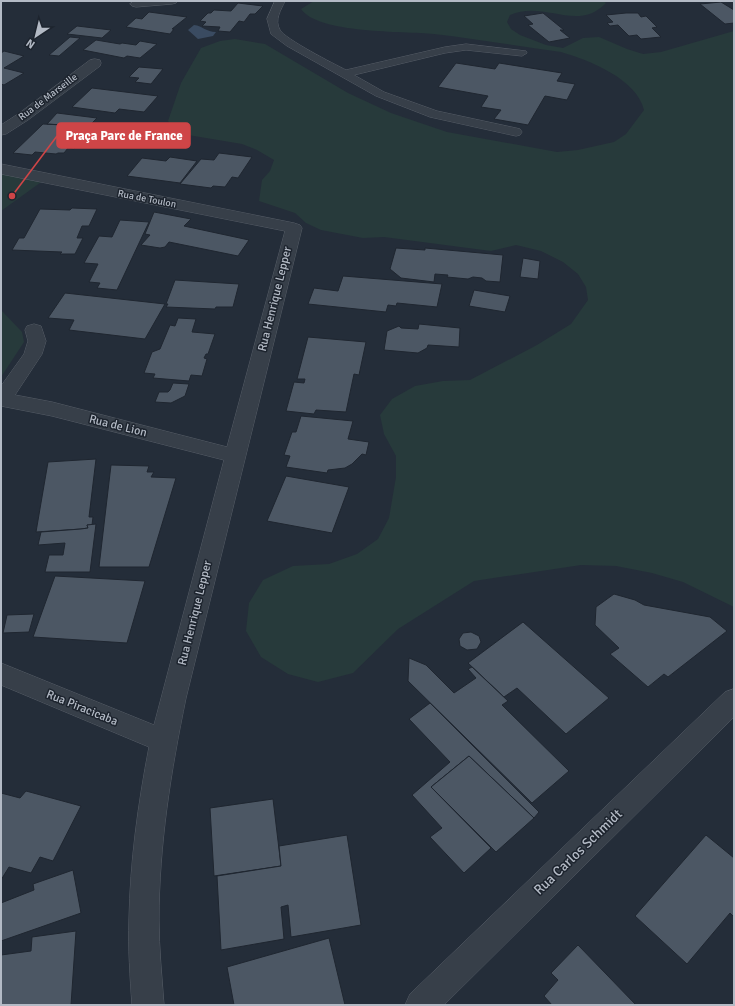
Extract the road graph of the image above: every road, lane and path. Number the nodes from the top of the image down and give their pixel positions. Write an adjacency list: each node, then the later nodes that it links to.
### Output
1 (172, 1): 3 (street)
2 (280, 1): 6 (lane)
3 (136, 4)
4 (522, 53): 6 (lane)
5 (95, 63): 7 (street, Rua de Marseille)
6 (344, 74): 8 (lane)
7 (1, 131)
8 (516, 132)
9 (1, 169): 10 (street, Rua de Toulon)
10 (294, 228): 13 (street, Rua Henrique Lepper)
11 (34, 330): 12 (street)
12 (2, 399): 13 (street, Rua de Lion)
13 (235, 456): 16 (street, Rua Henrique Lepper)
14 (1, 674): 16 (street, Rua Piracicaba)
15 (734, 700): 18 (street, Rua Carlos Schmidt)
16 (164, 741): 17 (street, Rua Henrique Lepper)
17 (148, 1005)
18 (421, 1005)

